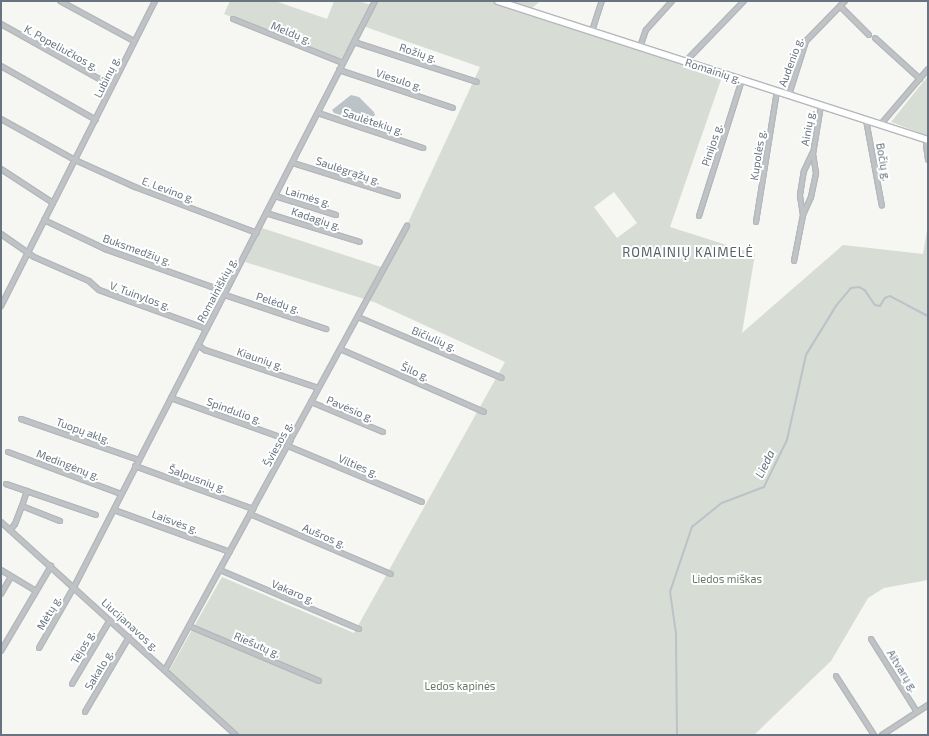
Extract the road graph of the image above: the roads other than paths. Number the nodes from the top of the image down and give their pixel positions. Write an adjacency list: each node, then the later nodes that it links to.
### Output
1 (60, 1): 15 (street)
2 (155, 1): 15 (street, Lubinų g.)
3 (375, 1): 16 (street, Romainiškių g.)
4 (498, 1): 12 (main road, Romainių g.)
5 (602, 1): 12 (street)
6 (672, 1): 17 (street)
7 (744, 1): 18 (street)
8 (845, 1): 9 (street, Audenio g.)
9 (840, 6): 13 (street); 28 (street, Audenio g.)
10 (233, 19): 19 (street, Meldų g.)
11 (1, 24): 26 (street, K. Popeliučkos g.)
12 (592, 31): 17 (main road, Romainių g.)
13 (869, 35)
14 (875, 38): 23 (street)
15 (134, 41): 26 (street, Lubinų g.)
16 (354, 42): 19 (street, Romainiškių g.); 25 (street, Rožių g.)
17 (640, 47): 18 (main road, Romainių g.)
18 (685, 62): 24 (main road, Romainių g.)
19 (343, 63): 22 (street, Romainiškių g.)
20 (1, 66): 33 (street)
21 (928, 69): 23 (street)
22 (340, 70): 30 (street, Viesulo g.); 31 (street, Romainiškių g.)
23 (920, 78): 35 (street)
24 (742, 80): 27 (main road, Romainių g.); 50 (street, Pinijos g.)
25 (477, 82)
26 (112, 86): 33 (street, Lubinų g.)
27 (777, 91): 28 (main road, Romainių g.); 52 (street, Kupolės g.)
28 (789, 95): 29 (main road, Romainių g.)
29 (821, 105): 34 (main road, Romainių g.); 38 (street, Ainių g.)
30 (453, 108)
31 (318, 114): 37 (street, Saulėtekių g.); 41 (street, Romainiškių g.)
32 (1, 119): 39 (street)
33 (96, 120): 39 (street, Lubinų g.)
34 (866, 120): 35 (main road, Romainių g.); 46 (street, Bočių g.)
35 (881, 124): 36 (main road, Romainių g.)
36 (928, 140): 40 (street)
37 (423, 148)
38 (812, 154): 49 (street, Ainių g.); 49 (street, Ainių g.)
39 (75, 160): 45 (street, Lubinų g.); 54 (street, E. Levino g.)
40 (928, 160)
41 (293, 163): 43 (street, Romainiškių g.); 44 (street, Saulėgrąžų g.)
42 (1, 169): 45 (street)
43 (275, 196): 47 (street, Romainiškių g.); 48 (street, Laimės g.)
44 (398, 196)
45 (53, 203): 51 (street, Lubinų g.)
46 (882, 206)
47 (266, 213): 54 (street, Romainiškių g.); 56 (street, Kadagių g.)
48 (336, 215)
49 (803, 215): 58 (street, Ainių g.)
50 (699, 216)
51 (44, 220): 57 (street, Lubinų g.); 59 (street, Buksmedžių g.)
52 (756, 222)
53 (407, 226): 61 (street, Šviesos g.)
54 (257, 233): 59 (street, Romainiškių g.)
55 (1, 234): 57 (street)
56 (360, 242)
57 (28, 252): 60 (street, Lubinų g.); 62 (street, V. Tuinylos g.)
58 (794, 261)
59 (225, 294): 62 (street, Romainiškių g.); 63 (street, Pelėdų g.)
60 (1, 305)
61 (358, 317): 65 (street, Šviesos g.); 66 (street, Bičiulių g.)
62 (206, 329): 64 (street, Romainiškių g.)
63 (326, 329)
64 (198, 345): 67 (street, Kiaunių g.); 68 (street, Romainiškių g.)
65 (340, 349): 67 (street, Šviesos g.); 70 (street, Šilo g.)
66 (502, 378)
67 (318, 388): 69 (street, Šviesos g.)
68 (171, 398): 73 (street, Spindulio g.); 76 (street, Romainiškių g.)
69 (311, 402): 72 (street, Pavėsio g.); 73 (street, Šviesos g.)
70 (484, 412)
71 (21, 419): 76 (street, Tuopų aklg.)
72 (383, 432)
73 (290, 441): 74 (street, Šviesos g.)
74 (288, 446): 81 (street, Vilties g.); 83 (street, Šviesos g.)
75 (8, 452): 80 (street, Medingėnų g.)
76 (139, 460): 77 (street, Romainiškių g.)
77 (135, 466): 80 (street, Romainiškių g.); 83 (street, Šalpusnių g.)
78 (6, 484): 79 (street)
79 (27, 491): 82 (street); 86 (street)
80 (121, 494): 84 (street, Romainiškių g.)
81 (422, 502)
82 (22, 506): 87 (street); 89 (street)
83 (253, 509): 85 (street, Šviesos g.)
84 (114, 510): 90 (street, Laisvės g.); 96 (street, Romainiškių g.)
85 (250, 514): 90 (street, Šviesos g.); 94 (street, Aušros g.)
86 (96, 515)
87 (60, 521)
88 (1, 522): 89 (street, Liucijanavos g.)
89 (10, 530): 91 (street, Liucijanavos g.)
90 (230, 552): 93 (street, Šviesos g.)
91 (51, 566): 96 (street, Liucijanavos g.); 97 (street)
92 (1, 570): 95 (street)
93 (220, 570): 100 (street, Šviesos g.); 101 (street, Vakaro g.)
94 (391, 574)
95 (11, 577): 97 (street); 98 (street)
96 (74, 587): 99 (street, Liucijanavos g.); 104 (street, Mėtų g.)
97 (36, 591): 105 (street)
98 (1, 594)
99 (110, 620): 102 (street, Liucijanavos g.); 109 (street, Tėjos g.)
100 (189, 626): 106 (street, Šviesos g.); 108 (street, Riešutų g.)
101 (359, 629)
102 (129, 638): 106 (street, Liucijanavos g.); 111 (street, Sakalo g.)
103 (871, 639): 112 (street, Aitvarų g.)
104 (39, 648)
105 (1, 652)
106 (165, 670): 113 (street, Liucijanavos g.)
107 (836, 676): 114 (street)
108 (319, 681)
109 (72, 684)
110 (928, 705): 112 (street)
111 (85, 712)
112 (917, 712): 115 (street)
113 (236, 735)
114 (874, 735)
115 (882, 735)

